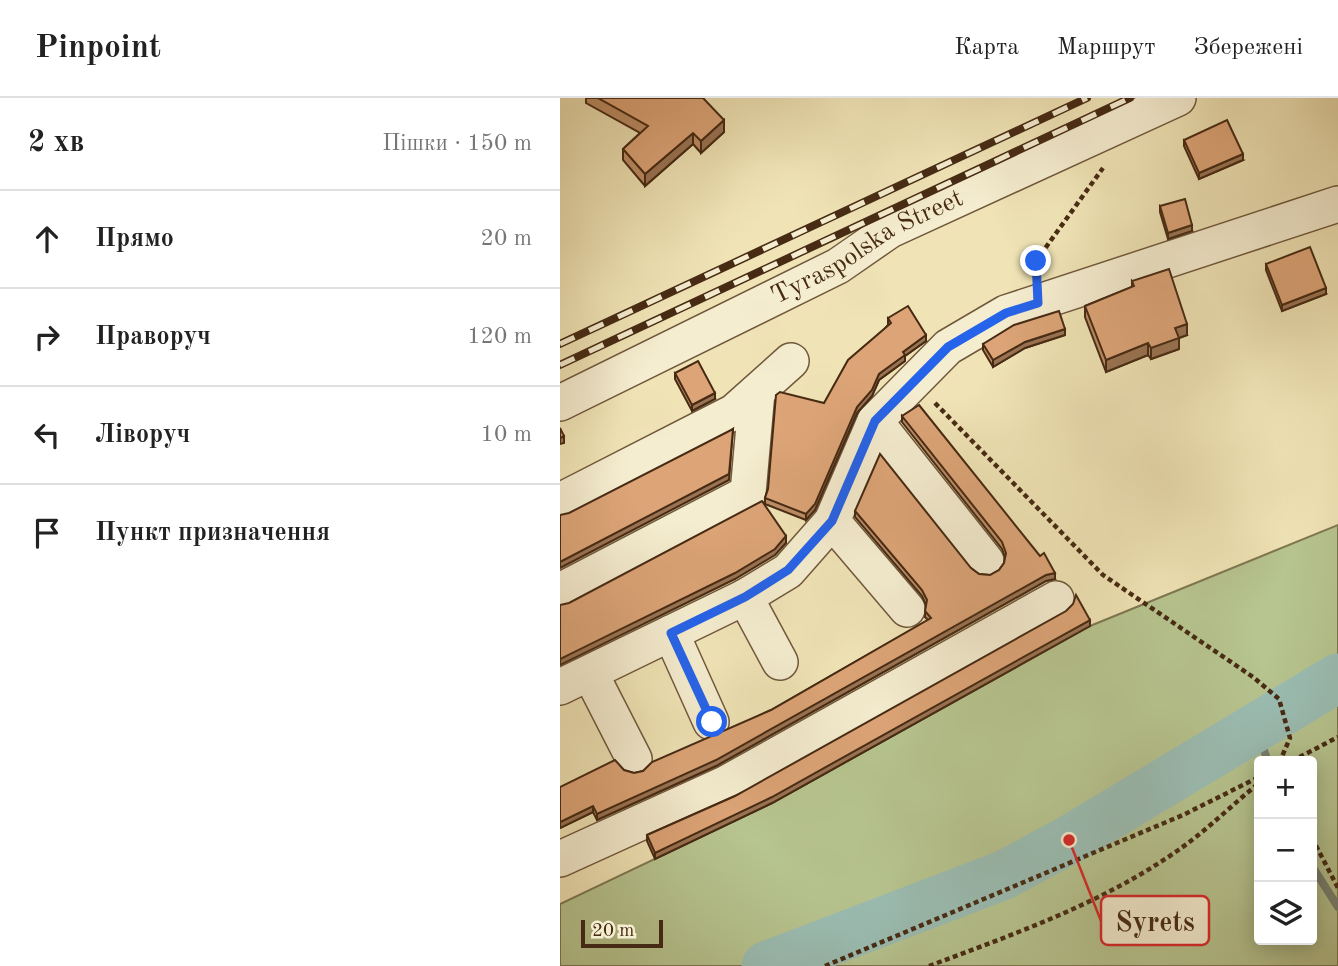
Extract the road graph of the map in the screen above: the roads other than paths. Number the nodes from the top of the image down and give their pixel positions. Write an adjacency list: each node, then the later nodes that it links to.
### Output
1 (1178, 98): 5 (street, Tyraspolska Street)
2 (1338, 204): 6 (street)
3 (791, 361): 4 (street)
4 (757, 392): 7 (street); 10 (street)
5 (560, 403)
6 (875, 421): 8 (street); 9 (street)
7 (560, 501)
8 (832, 521): 11 (street); 13 (street)
9 (986, 561)
10 (560, 591)
11 (745, 597): 14 (street); 15 (street)
12 (1056, 600): 19 (street)
13 (907, 609)
14 (671, 633): 16 (street); 17 (street)
15 (780, 662)
16 (575, 680): 18 (street)
17 (712, 722)
18 (634, 759)
19 (560, 859)

